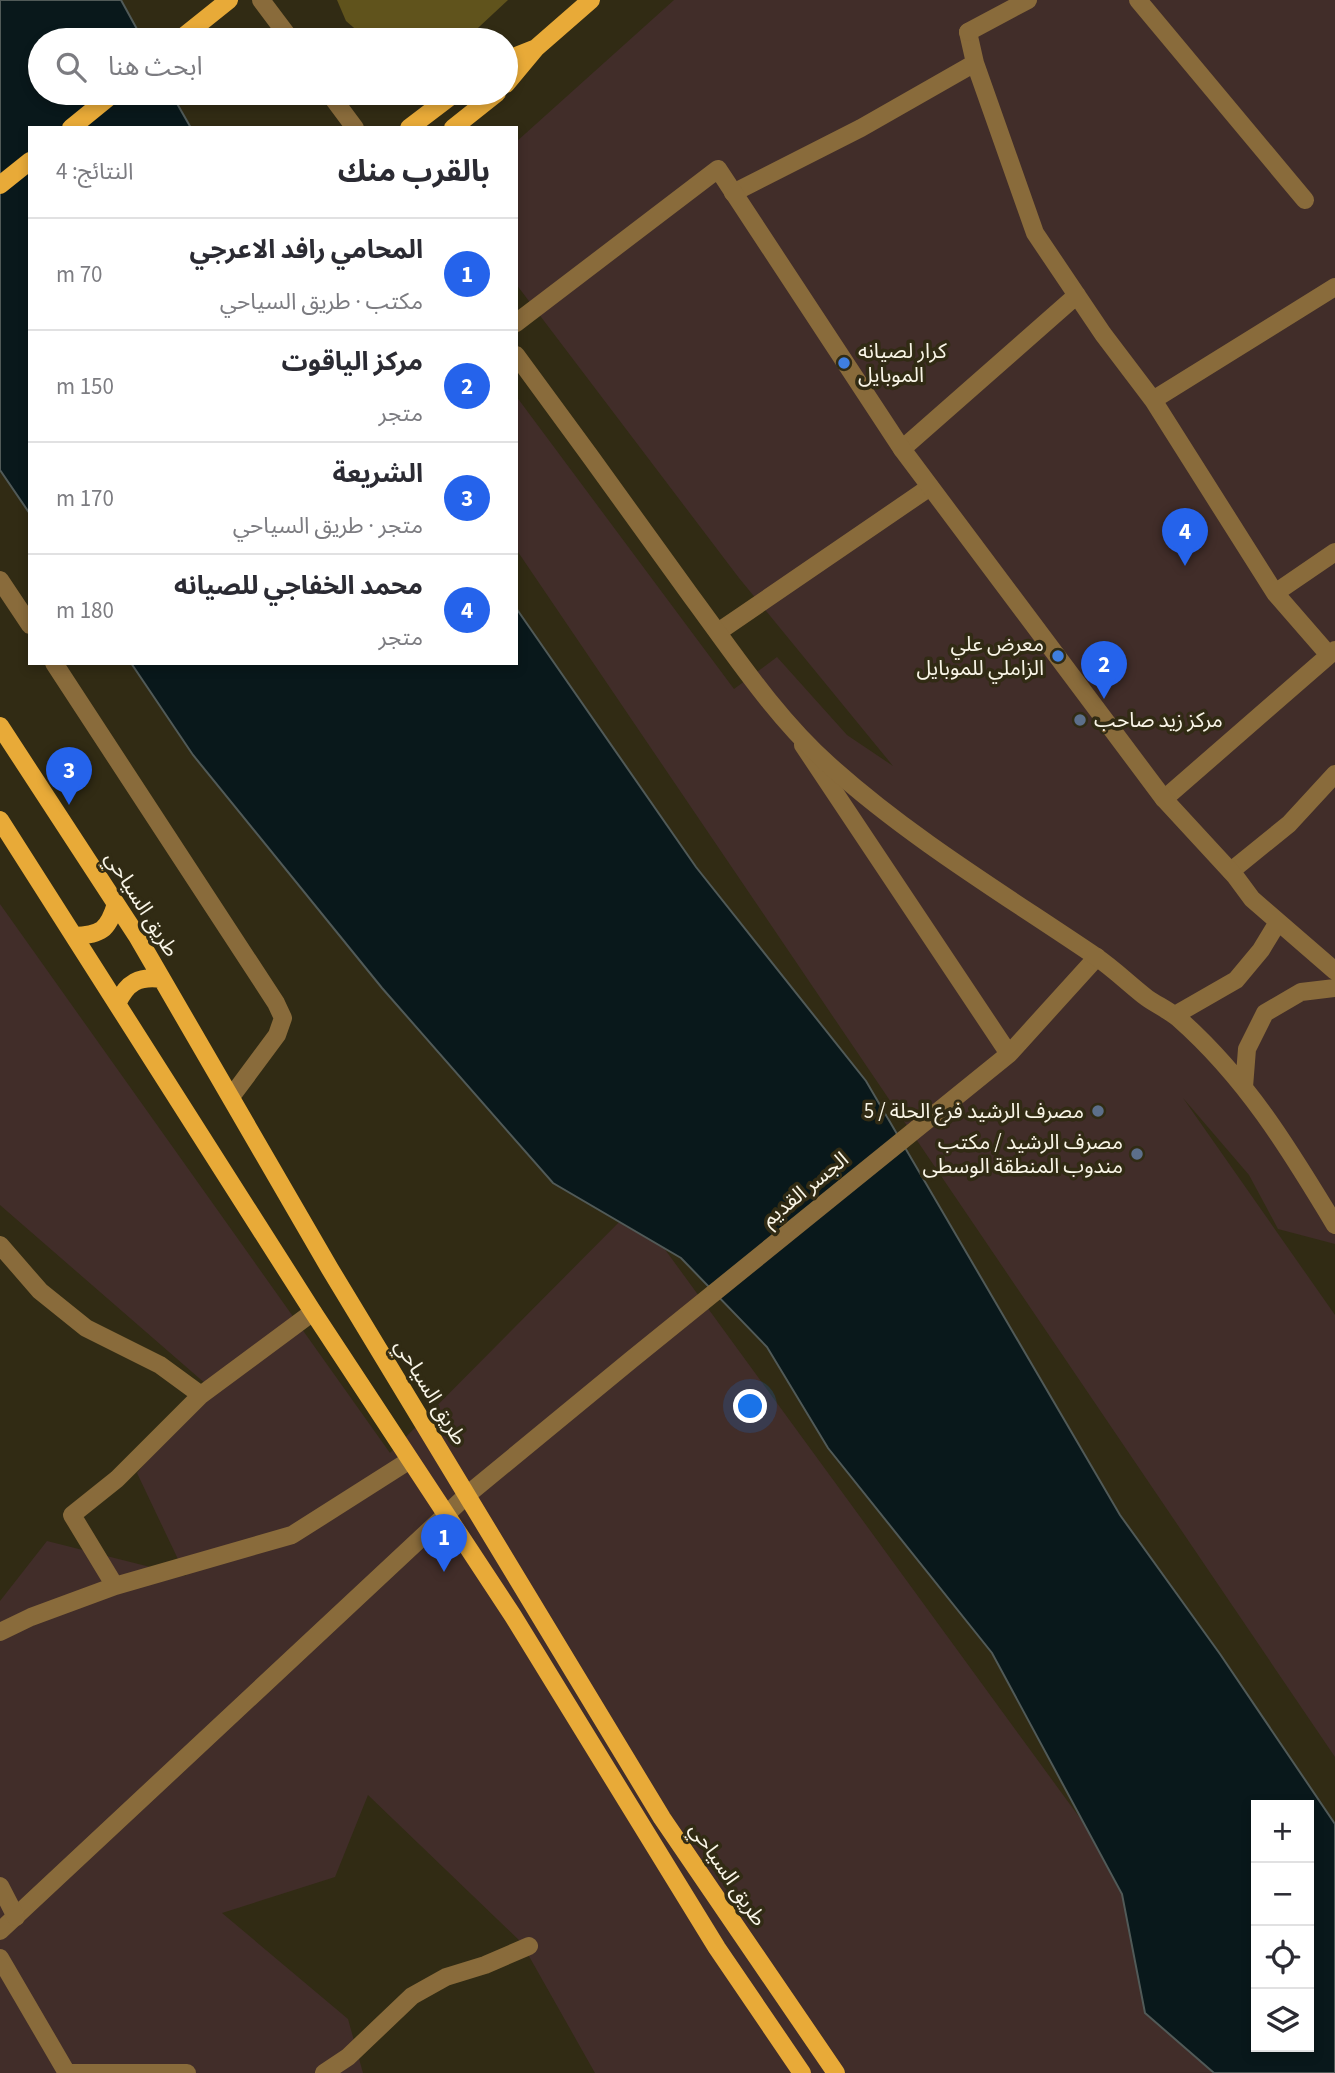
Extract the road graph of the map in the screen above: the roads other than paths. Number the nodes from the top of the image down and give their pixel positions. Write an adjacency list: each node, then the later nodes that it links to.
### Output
1 (229, 0): 6 (main road)
2 (261, 0): 7 (street)
3 (592, 0): 8 (main road)
4 (1028, 0): 10 (street)
5 (1138, 0): 23 (street)
6 (194, 28)
7 (282, 28)
8 (536, 48): 9 (main road); 11 (main road)
9 (518, 55)
10 (975, 63): 22 (street); 25 (street)
11 (518, 70)
12 (99, 105): 16 (main road)
13 (338, 105): 17 (street)
14 (440, 105): 18 (main road)
15 (482, 105): 19 (main road)
16 (73, 126)
17 (354, 126)
18 (413, 126)
19 (456, 126)
20 (28, 163): 21 (main road)
21 (0, 185)
22 (733, 193): 26 (street); 29 (street)
23 (1304, 200)
24 (1335, 287): 28 (street)
25 (1077, 295): 28 (street); 29 (street)
26 (518, 321)
27 (518, 358): 35 (street)
28 (1153, 400): 33 (street)
29 (902, 449): 30 (street)
30 (930, 487): 35 (street); 41 (street)
31 (1335, 552): 33 (street)
32 (0, 580): 34 (street)
33 (1275, 593): 36 (street)
34 (28, 622)
35 (718, 632): 39 (street)
36 (1332, 652): 41 (street)
37 (55, 665): 55 (street)
38 (0, 726): 44 (main road, طريق السياحي)
39 (796, 734): 47 (street); 53 (street)
40 (1335, 774): 43 (street)
41 (1164, 799): 43 (street)
42 (0, 820): 46 (main road)
43 (1231, 872): 45 (street)
44 (116, 904): 46 (main road); 49 (main road, طريق السياحي)
45 (1278, 922): 48 (street); 52 (street)
46 (74, 936): 51 (main road)
47 (1097, 957): 52 (street); 53 (street, الجسر القديم)
48 (1335, 971)
49 (162, 979): 51 (main road); 55 (main road, طريق السياحي)
50 (1335, 988): 54 (street)
51 (117, 1004): 58 (main road)
52 (1175, 1015): 54 (street)
53 (1009, 1054): 61 (street, الجسر القديم)
54 (1244, 1087): 56 (street)
55 (231, 1097): 61 (main road, طريق السياحي)
56 (1335, 1225)
57 (0, 1245): 59 (street)
58 (313, 1312): 59 (street); 60 (main road)
59 (201, 1395): 63 (street)
60 (410, 1460): 62 (main road); 63 (street)
61 (467, 1495): 62 (street, الجسر القديم); 74 (main road, طريق السياحي)
62 (447, 1514): 66 (street, الجسر القديم); 73 (main road)
63 (116, 1586): 64 (street)
64 (0, 1632)
65 (0, 1886): 66 (street)
66 (16, 1917): 67 (street, الجسر القديم)
67 (0, 1931)
68 (529, 1946): 72 (street)
69 (0, 1958): 70 (street)
70 (68, 2073): 71 (street)
71 (187, 2073)
72 (324, 2073)
73 (802, 2073)
74 (836, 2073)

